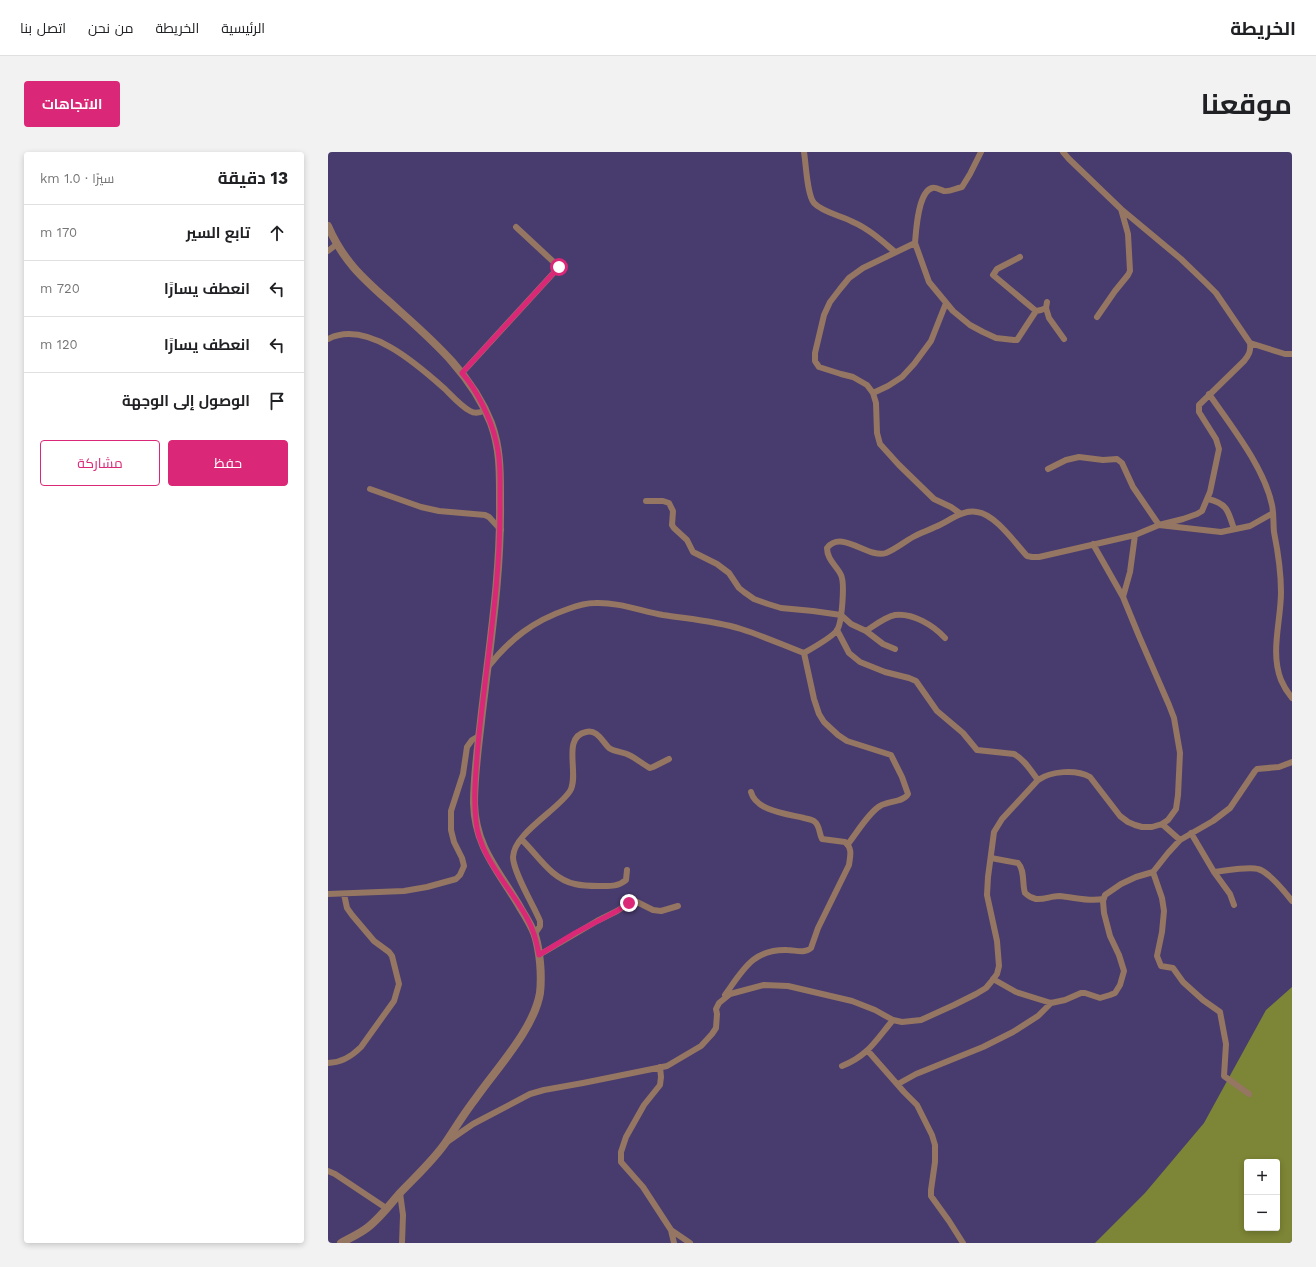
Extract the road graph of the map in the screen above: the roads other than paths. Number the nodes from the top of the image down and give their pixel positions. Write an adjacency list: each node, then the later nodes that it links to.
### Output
1 (804, 152): 10 (street)
2 (981, 152): 7 (street)
3 (1063, 152): 4 (street)
4 (1121, 209): 14 (street); 17 (street)
5 (328, 226): 8 (street)
6 (516, 228): 19 (street)
7 (915, 242): 10 (street); 12 (street)
8 (337, 244): 9 (street); 19 (street)
9 (328, 251)
10 (895, 252): 20 (street)
11 (1020, 257): 13 (street)
12 (946, 303): 13 (street); 20 (street)
13 (1036, 310): 16 (street)
14 (1097, 317)
15 (328, 339): 22 (street)
16 (1064, 339)
17 (1250, 343): 18 (street); 21 (street)
18 (1292, 354)
19 (462, 373): 22 (street)
20 (873, 393): 28 (street)
21 (1209, 394): 25 (street); 27 (street)
22 (485, 410): 31 (street)
23 (1048, 469): 29 (street)
24 (370, 489): 31 (street)
25 (1208, 500): 29 (street); 30 (street)
26 (646, 501): 35 (street)
27 (1273, 512): 30 (street); 42 (street)
28 (961, 514): 33 (street); 35 (street)
29 (1159, 525): 30 (street); 32 (street)
30 (1234, 529)
31 (501, 530): 41 (street)
32 (1135, 535): 33 (street); 34 (street)
33 (1093, 544): 34 (street)
34 (1123, 597): 48 (street)
35 (841, 615): 36 (street); 37 (street)
36 (837, 630): 40 (street); 46 (street)
37 (866, 631): 38 (street); 39 (street)
38 (945, 638)
39 (895, 649)
40 (804, 653): 41 (street); 52 (street)
41 (488, 667): 43 (street)
42 (1292, 698)
43 (479, 736): 58 (street); 63 (street)
44 (669, 759): 50 (street)
45 (1292, 762): 49 (street)
46 (1038, 780): 48 (street); 53 (street)
47 (751, 792): 52 (street)
48 (1162, 824): 51 (street)
49 (1191, 833): 51 (street); 56 (street)
50 (521, 839): 54 (street); 63 (street)
51 (1180, 840): 55 (street)
52 (848, 844): 66 (street)
53 (991, 858): 59 (street); 65 (street)
54 (627, 870)
55 (1153, 872): 59 (street); 74 (street)
56 (1214, 872): 60 (street); 61 (street)
57 (328, 894): 58 (street)
58 (344, 894): 70 (street)
59 (1103, 899): 67 (street)
60 (1292, 901)
61 (1234, 905)
62 (678, 906): 64 (street)
63 (534, 935): 64 (street)
64 (539, 955): 75 (street)
65 (993, 979): 67 (street); 68 (street)
66 (723, 998): 68 (street); 72 (street)
67 (1051, 1003): 73 (street)
68 (893, 1020): 69 (street)
69 (868, 1051): 71 (street); 73 (street)
70 (328, 1063)
71 (842, 1066)
72 (660, 1067): 75 (street); 79 (street)
73 (898, 1084): 84 (street)
74 (1249, 1094)
75 (445, 1143): 77 (street)
76 (328, 1171): 78 (street)
77 (400, 1193): 78 (street); 81 (street)
78 (386, 1208): 80 (street)
79 (671, 1230): 82 (street); 83 (street)
80 (341, 1243)
81 (402, 1243)
82 (674, 1243)
83 (690, 1243)
84 (963, 1243)

